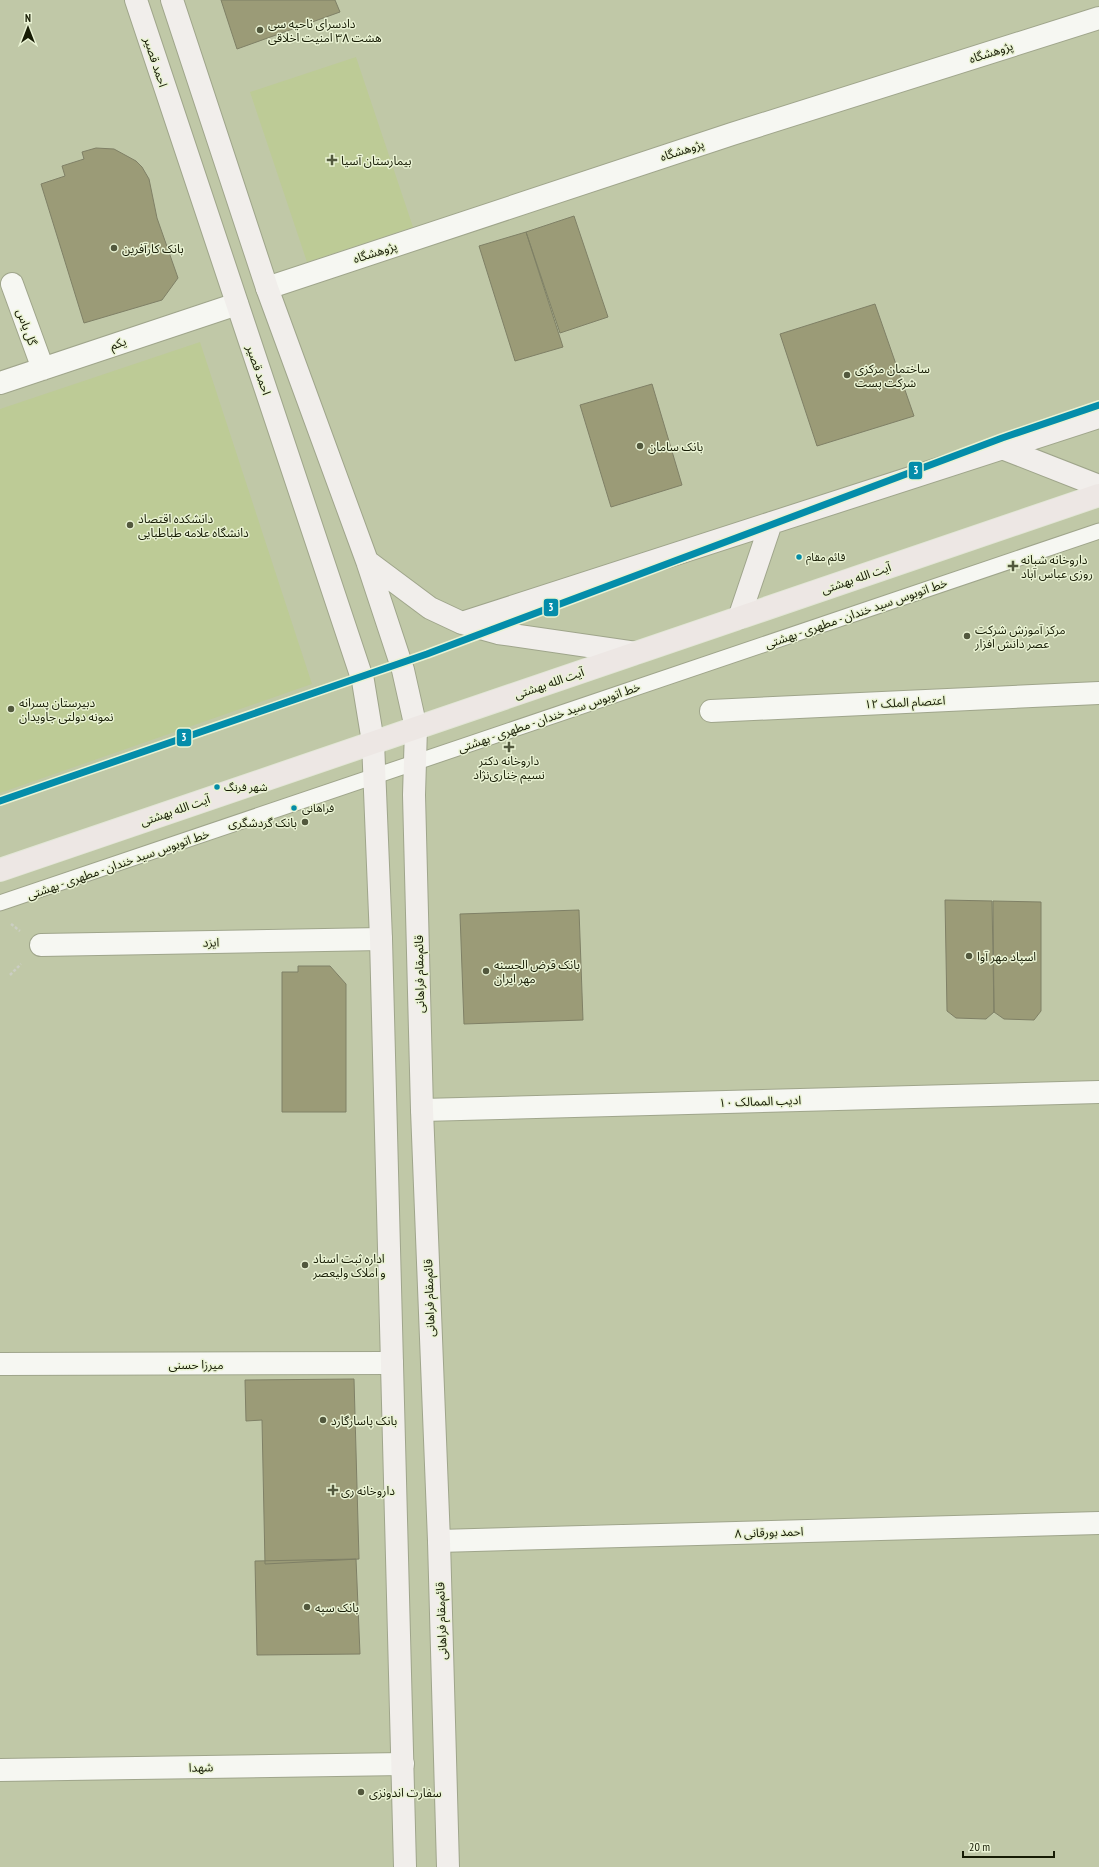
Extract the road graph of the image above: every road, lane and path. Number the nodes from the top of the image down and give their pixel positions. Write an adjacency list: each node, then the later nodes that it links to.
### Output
1 (136, 0): 6 (main road, احمد قصیر)
2 (172, 0): 5 (main road)
3 (1099, 18): 5 (street, پژوهشگاه)
4 (12, 284): 7 (street, گل یاس)
5 (267, 288): 15 (main road)
6 (237, 304): 7 (street, یکم); 22 (main road, احمد قصیر)
7 (43, 369): 8 (street, یکم)
8 (0, 383)
9 (1099, 417): 10 (main road)
10 (1002, 448): 11 (main road); 13 (main road)
11 (1099, 486)
12 (1099, 495): 16 (main road, آیت الله بهشتی)
13 (771, 523): 16 (main road); 17 (main road)
14 (1099, 531): 23 (lane, خط اتوبوس سید خندان - مطهری - بهشتی)
15 (367, 561): 17 (main road); 21 (main road)
16 (739, 618): 18 (main road, آیت الله بهشتی)
17 (462, 623): 18 (main road)
18 (636, 653): 21 (main road, آیت الله بهشتی)
19 (1099, 692): 20 (street, اعتصام الملک ۱۲)
20 (711, 711)
21 (416, 728): 22 (main road, آیت الله بهشتی); 23 (main road, قائم‌مقام فراهانی)
22 (373, 742): 24 (main road); 25 (main road, آیت الله بهشتی)
23 (415, 763): 24 (lane, خط اتوبوس سید خندان - مطهری - بهشتی); 30 (main road, قائم‌مقام فراهانی)
24 (375, 776): 26 (lane, خط اتوبوس سید خندان - مطهری - بهشتی); 27 (main road)
25 (0, 870)
26 (0, 903)
27 (381, 939): 28 (street, ایزد); 31 (main road)
28 (41, 945)
29 (1099, 1092): 30 (street, ادیب الممالک ۱۰)
30 (422, 1110): 34 (main road, قائم‌مقام فراهانی)
31 (392, 1363): 32 (street, میرزا حسنی); 35 (main road)
32 (0, 1364)
33 (1099, 1523): 34 (street, احمد بورقانی ۸)
34 (439, 1542): 38 (main road, قائم‌مقام فراهانی)
35 (403, 1764): 36 (street, شهدا); 37 (main road)
36 (0, 1770)
37 (405, 1867)
38 (448, 1867)

